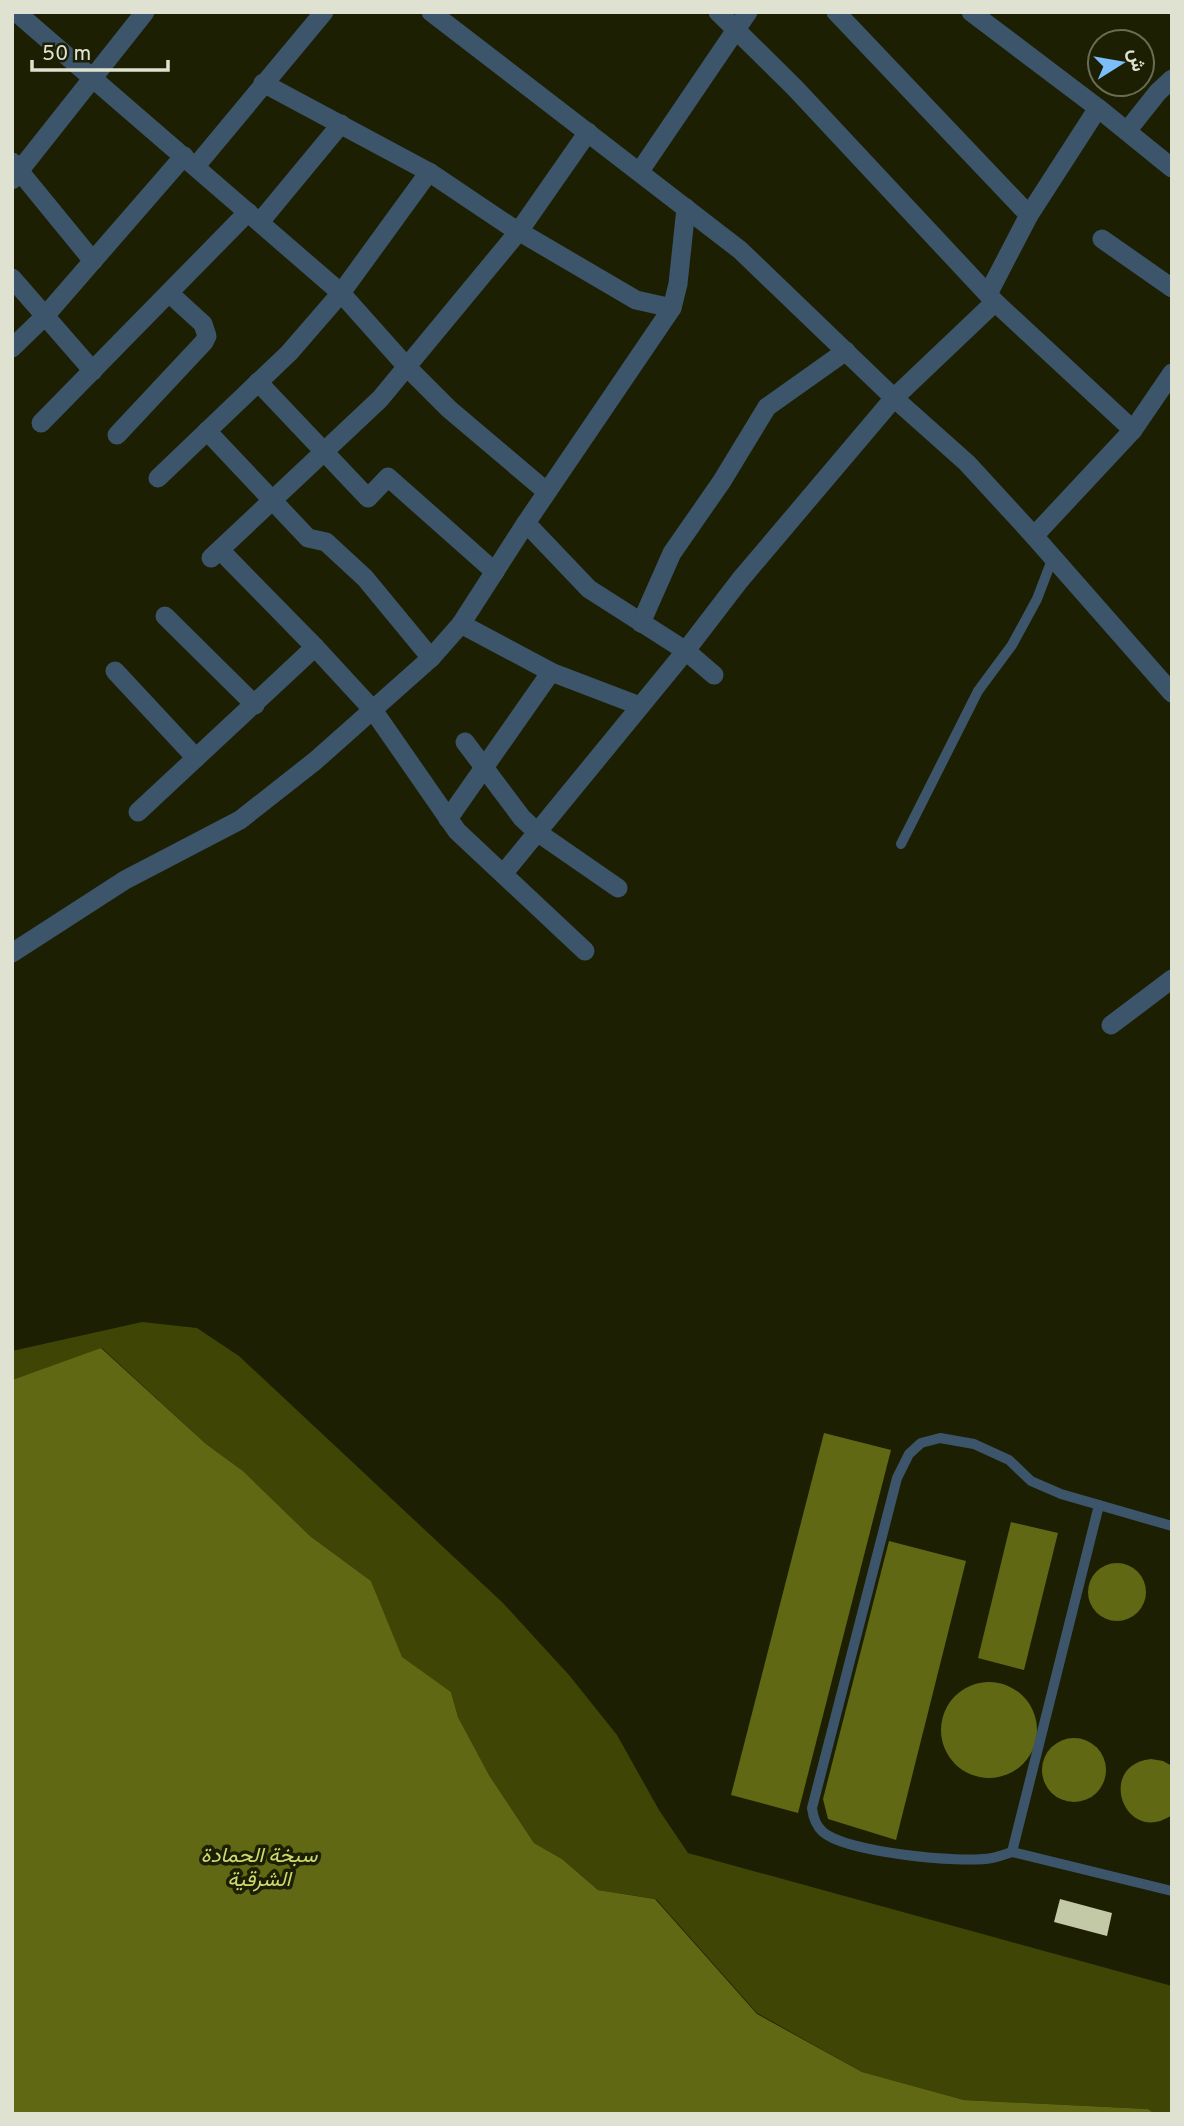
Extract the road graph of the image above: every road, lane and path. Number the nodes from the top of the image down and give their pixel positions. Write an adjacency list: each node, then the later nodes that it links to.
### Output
1 (145, 12): 10 (street)
2 (324, 12): 12 (street)
3 (431, 12): 16 (street)
4 (718, 12): 9 (street)
5 (748, 12): 9 (street)
6 (836, 12): 23 (street)
7 (971, 12): 13 (street)
8 (27, 16): 10 (street)
9 (736, 32): 20 (street); 32 (street)
10 (92, 78): 17 (street); 19 (street)
11 (1172, 79): 15 (street)
12 (263, 83): 14 (street); 17 (street)
13 (1098, 108): 15 (street); 23 (street)
14 (341, 124): 21 (street); 24 (street)
15 (1127, 131): 18 (street)
16 (588, 132): 20 (street); 25 (street)
17 (190, 161): 24 (street); 27 (street)
18 (1172, 167)
19 (15, 171): 27 (street)
20 (640, 171): 22 (street)
21 (429, 172): 25 (street); 31 (street)
22 (686, 208): 33 (street); 36 (street)
23 (1029, 215): 32 (street)
24 (254, 217): 30 (street); 31 (street)
25 (519, 231): 33 (street); 37 (street)
26 (1102, 239): 29 (street)
27 (93, 261): 34 (street)
28 (12, 278): 34 (street)
29 (1172, 288)
30 (169, 293): 38 (street); 45 (street)
31 (341, 293): 37 (street); 40 (street)
32 (992, 298): 41 (street); 43 (street)
33 (672, 308): 48 (street)
34 (45, 316): 35 (street); 38 (street)
35 (12, 348)
36 (846, 351): 41 (street); 55 (street)
37 (407, 367): 46 (street); 48 (street)
38 (93, 371): 42 (street)
39 (1172, 373): 43 (street)
40 (258, 382): 44 (street); 46 (street)
41 (894, 398): 51 (street); 58 (street)
42 (41, 424)
43 (1133, 430): 51 (street)
44 (208, 431): 47 (street); 49 (street)
45 (117, 435)
46 (324, 451): 49 (street); 53 (street)
47 (158, 478)
48 (547, 492): 50 (street)
49 (273, 500): 57 (street); 59 (street)
50 (526, 523): 53 (street); 55 (street)
51 (1034, 536): 52 (street)
52 (1053, 557): 63 (street); 73 (lane)
53 (495, 572): 56 (street)
54 (165, 615): 64 (street)
55 (641, 623): 58 (street)
56 (461, 624): 59 (street); 61 (street)
57 (315, 647): 64 (street); 66 (street)
58 (686, 651): 62 (street); 65 (street)
59 (431, 659): 66 (street)
60 (115, 671): 68 (street)
61 (551, 672): 65 (street); 69 (street)
62 (714, 675)
63 (1172, 694)
64 (255, 705): 68 (street)
65 (639, 706): 72 (street)
66 (373, 710): 71 (street); 77 (street)
67 (465, 742): 69 (street)
68 (197, 758): 70 (street)
69 (484, 768): 71 (street); 72 (street)
70 (138, 813)
71 (448, 819): 74 (street)
72 (537, 832): 74 (street); 75 (street)
73 (901, 844)
74 (503, 874): 76 (street)
75 (618, 888)
76 (585, 951)
77 (12, 953)
78 (1172, 979): 79 (street)
79 (1111, 1025)
80 (1099, 1505): 81 (lane); 82 (lane); 82 (lane)
81 (1172, 1526)
82 (1012, 1852): 83 (lane)
83 (1172, 1891)

